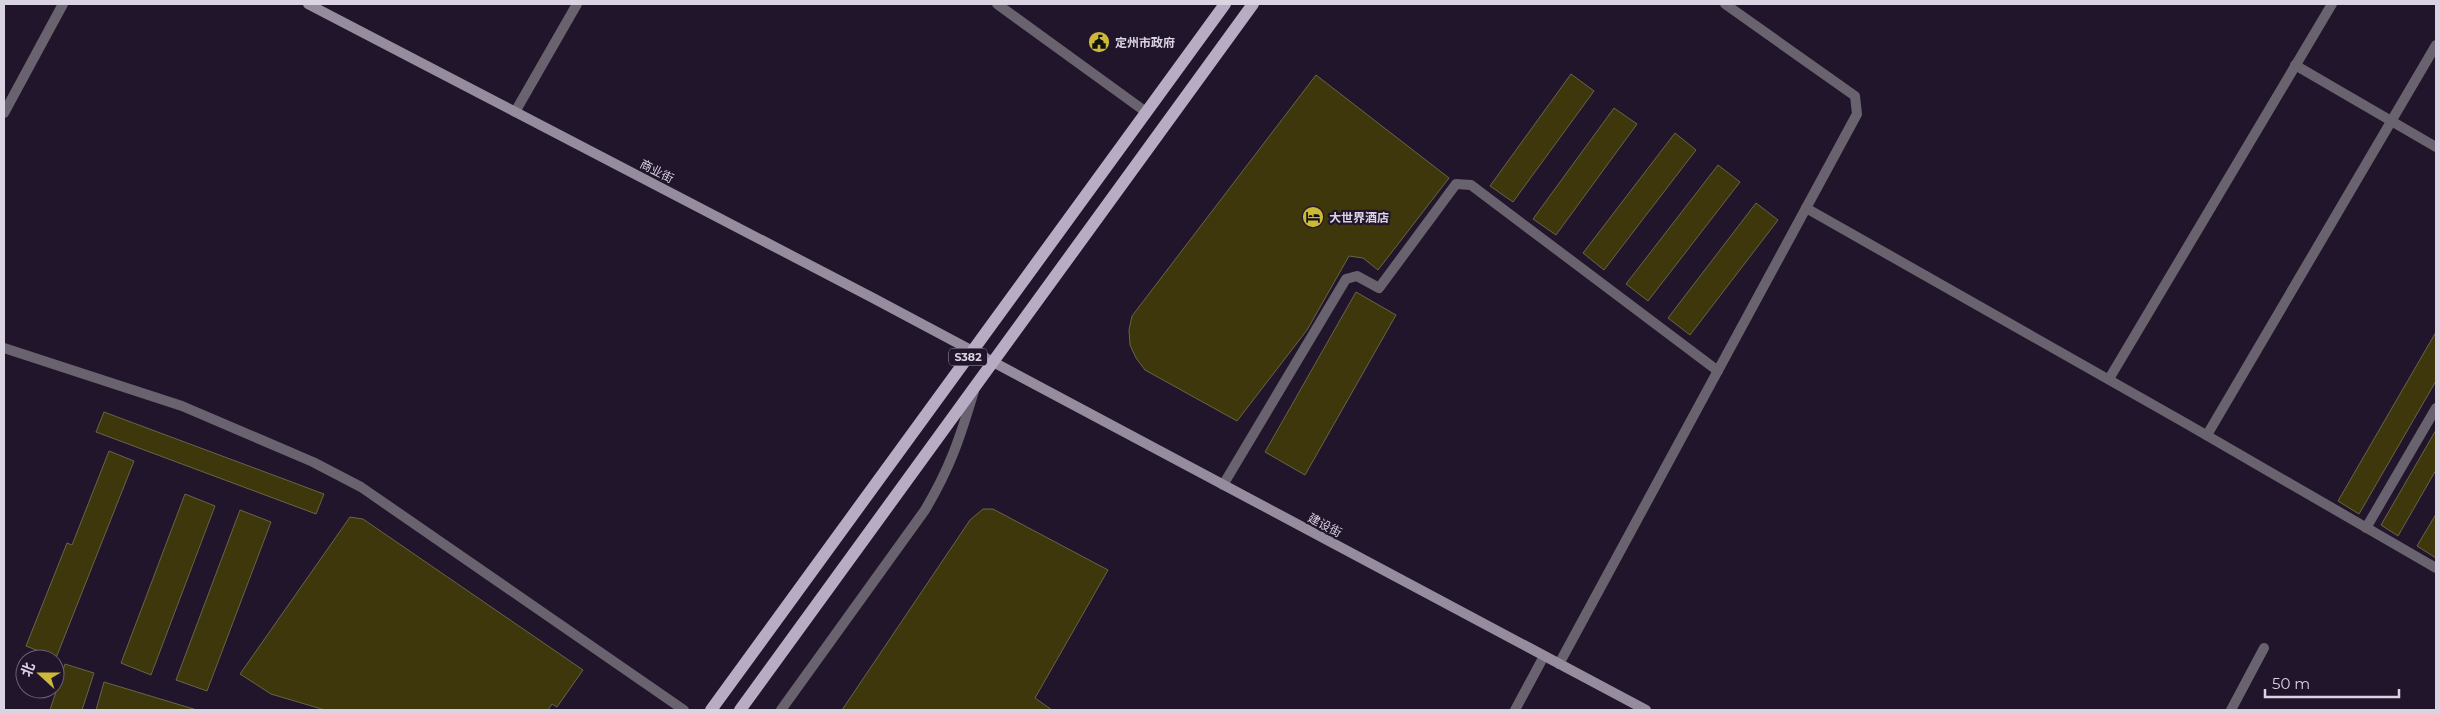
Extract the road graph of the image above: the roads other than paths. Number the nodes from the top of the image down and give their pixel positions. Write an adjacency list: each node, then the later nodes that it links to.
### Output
1 (63, 4): 13 (street)
2 (308, 4): 11 (street, 商业街)
3 (577, 4): 11 (street)
4 (998, 4): 12 (street)
5 (1225, 4): 12 (main road, S382)
6 (1253, 4): 19 (main road, S382)
7 (1725, 4): 16 (street)
8 (2332, 4): 10 (street)
9 (2436, 45): 14 (street)
10 (2295, 65): 14 (street); 21 (street)
11 (515, 112): 18 (street, 商业街)
12 (1146, 112): 18 (main road, S382)
13 (4, 113)
14 (2390, 120): 15 (street); 24 (street)
15 (2436, 147)
16 (1806, 208): 20 (street); 21 (street)
17 (4, 348): 31 (street)
18 (972, 351): 19 (street, 商业街); 32 (main road, S382)
19 (993, 362): 22 (main road, S382); 25 (street, 建设街)
20 (1718, 370): 25 (street); 30 (street)
21 (2108, 379): 24 (street)
22 (976, 384): 33 (main road, S382); 34 (street)
23 (2436, 408): 26 (street)
24 (2207, 435): 26 (street)
25 (1223, 485): 29 (street, 建设街)
26 (2366, 528): 27 (street)
27 (2436, 568)
28 (2264, 648): 37 (street)
29 (1544, 656): 30 (street, 建设街); 35 (street)
30 (1559, 664): 36 (street, 建设街)
31 (684, 710)
32 (711, 710)
33 (740, 710)
34 (781, 710)
35 (1515, 710)
36 (1646, 710)
37 (2231, 710)

